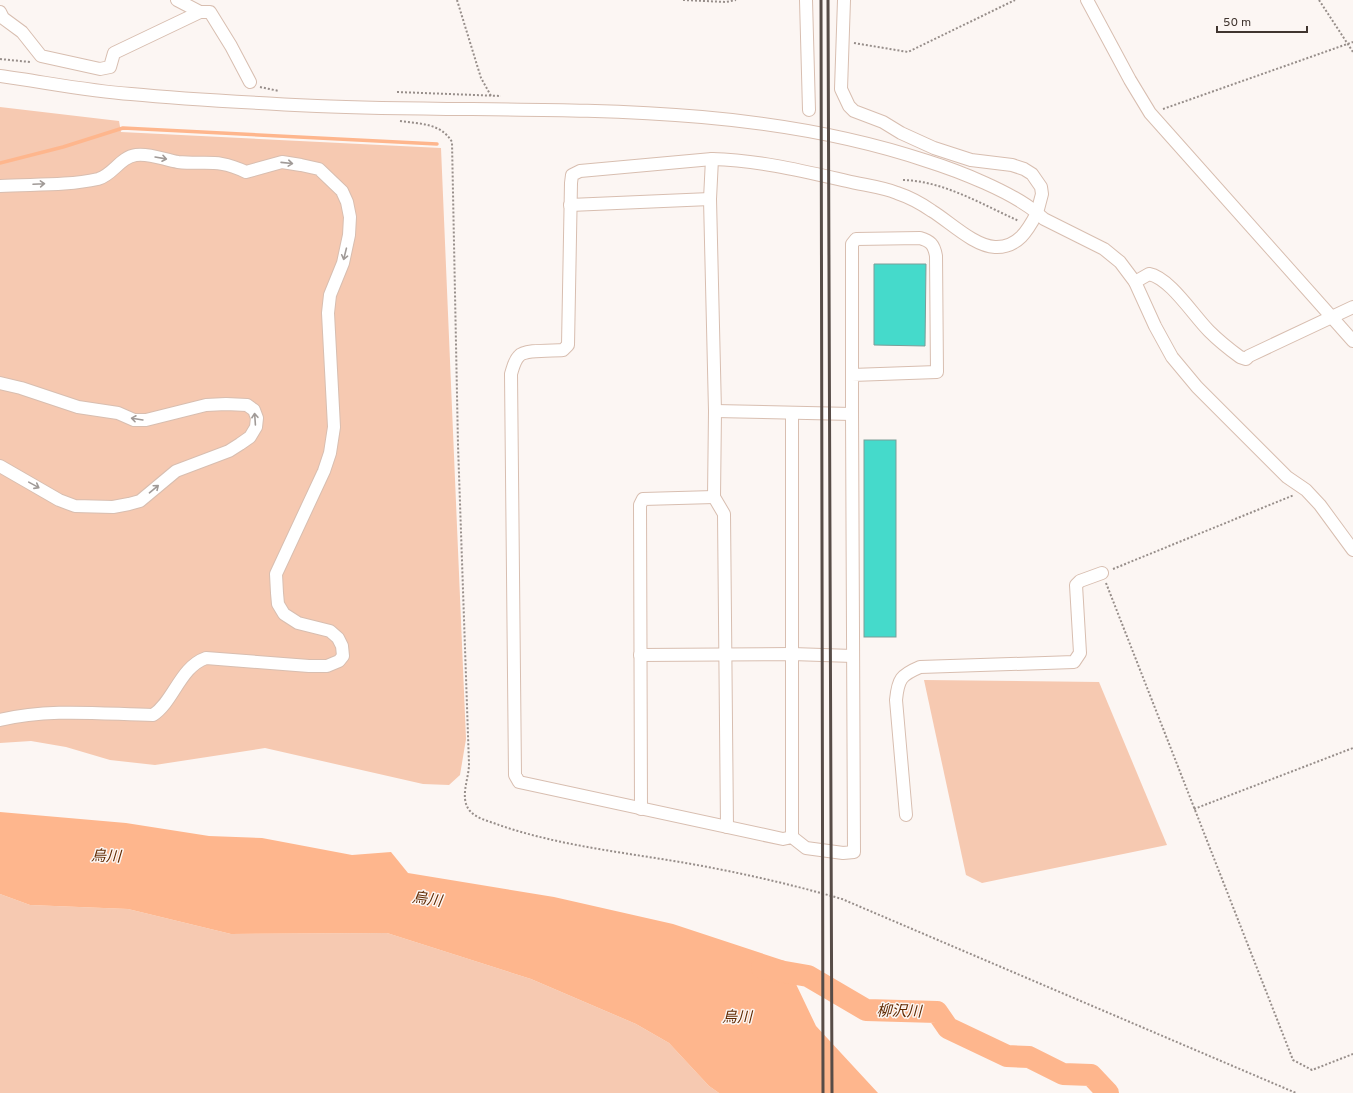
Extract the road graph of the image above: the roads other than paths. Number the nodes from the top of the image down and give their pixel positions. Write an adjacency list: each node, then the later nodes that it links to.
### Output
1 (177, 0): 6 (street)
2 (806, 0): 9 (street)
3 (844, 0): 14 (street)
4 (1087, 0): 17 (street)
5 (0, 12): 6 (street)
6 (200, 12): 8 (street)
7 (0, 76): 14 (street)
8 (250, 82)
9 (809, 110)
10 (712, 159): 12 (street); 13 (street); 14 (street)
11 (0, 186): 32 (street, one-way to 32)
12 (710, 199): 13 (street); 21 (street)
13 (570, 205): 33 (street)
14 (1037, 213): 15 (street)
15 (1135, 282): 17 (street); 26 (street)
16 (1353, 308): 17 (street)
17 (1332, 318): 18 (street)
18 (1353, 341)
19 (852, 375): 19 (street); 23 (street)
20 (0, 383): 24 (street, one-way to 20)
21 (716, 411): 22 (street); 25 (street)
22 (792, 413): 23 (street); 28 (street)
23 (852, 414): 31 (street)
24 (0, 466)
25 (714, 497): 29 (street); 30 (street)
26 (1353, 550)
27 (1102, 574): 34 (street)
28 (792, 654): 29 (street); 31 (street); 36 (street)
29 (726, 655): 30 (street); 35 (street)
30 (640, 656): 33 (street)
31 (853, 656): 36 (street)
32 (0, 720)
33 (641, 809): 35 (street)
34 (906, 815)
35 (727, 827): 36 (street)
36 (792, 837)

